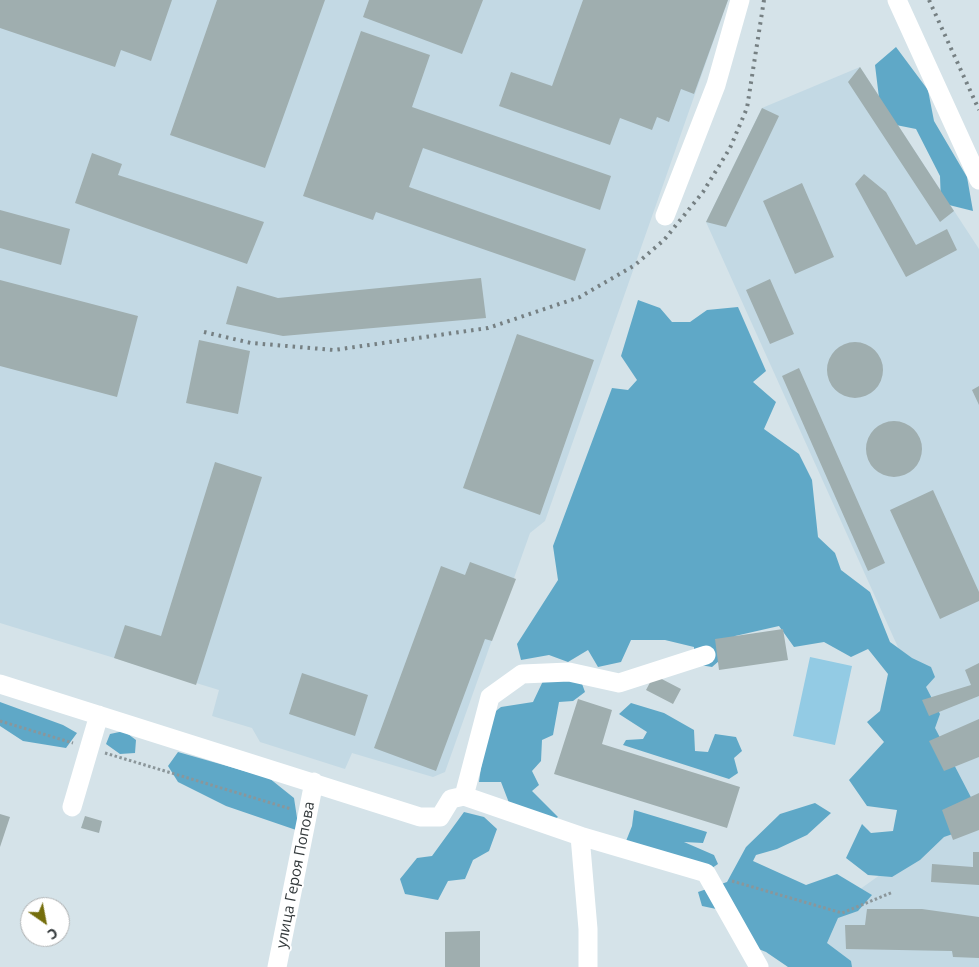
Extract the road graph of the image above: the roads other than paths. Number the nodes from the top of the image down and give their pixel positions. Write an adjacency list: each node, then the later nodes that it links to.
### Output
1 (740, 0): 4 (street)
2 (897, 0): 3 (street)
3 (979, 180)
4 (665, 216)
5 (706, 655): 9 (street)
6 (0, 684): 7 (street)
7 (99, 715): 8 (street); 10 (street)
8 (314, 782): 9 (street); 12 (street, улица Героя Попова)
9 (464, 796): 11 (street)
10 (72, 807)
11 (580, 836): 13 (street); 14 (street)
12 (278, 967)
13 (588, 967)
14 (759, 967)

